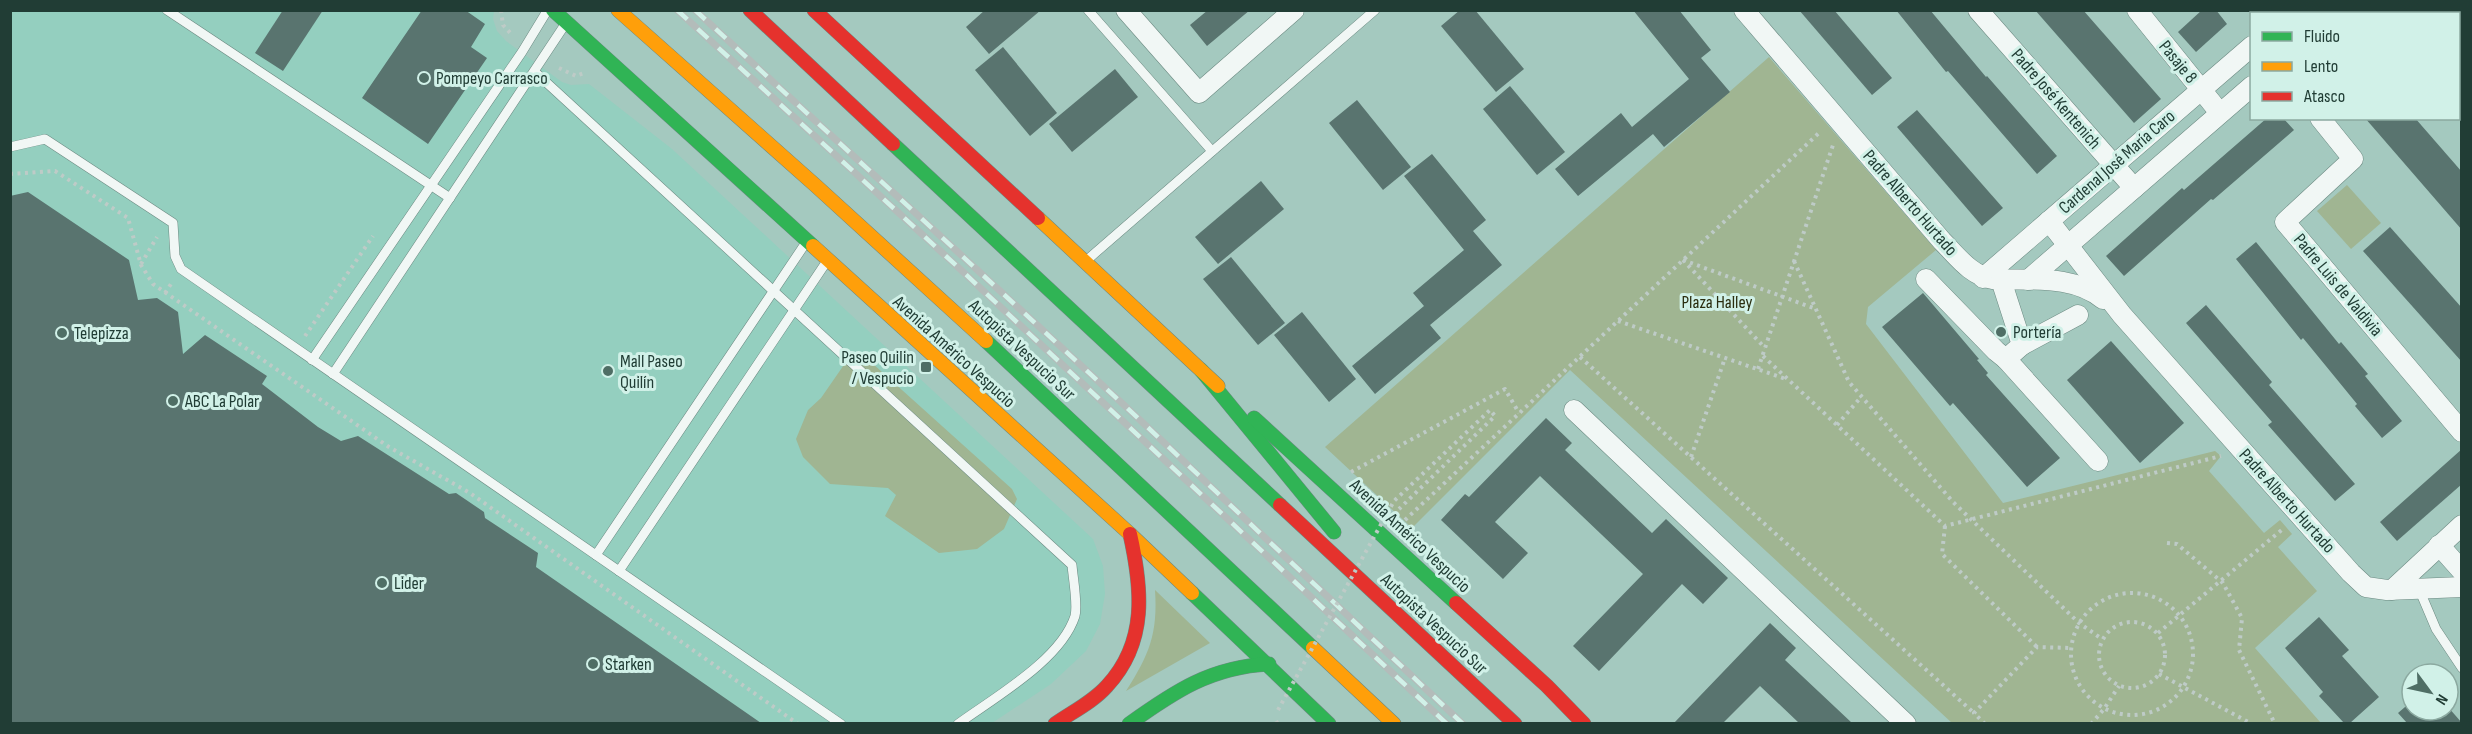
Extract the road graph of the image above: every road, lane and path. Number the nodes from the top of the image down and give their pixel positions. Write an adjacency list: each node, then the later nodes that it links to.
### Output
1 (167, 10): 30 (lane)
2 (501, 10): 16 (path)
3 (548, 10): 30 (lane)
4 (553, 10): 15 (main road, Avenida Américo Vespucio)
5 (618, 10): 109 (main road, Autopista Vespucio Sur)
6 (750, 10): 88 (main road, Autopista Vespucio Sur)
7 (814, 10): 39 (main road, Avenida Américo Vespucio)
8 (1088, 10): 27 (lane)
9 (1126, 10): 10 (street)
10 (1293, 10)
11 (1376, 10): 27 (lane)
12 (1744, 10): 24 (street, Padre Alberto Hurtado)
13 (1978, 10): 28 (street, Padre José Kentenich)
14 (2137, 10): 22 (street, Pasaje 8)
15 (567, 23): 20 (lane); 35 (main road, Avenida Américo Vespucio)
16 (516, 38)
17 (2250, 48): 22 (street, Cardenal José María Caro)
18 (559, 68): 19 (path)
19 (589, 69)
20 (535, 72): 32 (lane); 45 (lane)
21 (2250, 88): 23 (street, Cardenal José María Caro)
22 (2201, 89): 23 (street, Pasaje 8); 28 (street, Cardenal José María Caro)
23 (2220, 113): 31 (street, Cardenal José María Caro)
24 (1838, 120): 37 (path); 40 (path); 43 (street, Padre Alberto Hurtado)
25 (2322, 120): 67 (street, Padre Luis de Valdivia)
26 (10, 147): 33 (lane)
27 (1212, 151): 39 (lane)
28 (2114, 165): 31 (street, Padre José Kentenich); 34 (street, Cardenal José María Caro)
29 (10, 174): 41 (path)
30 (430, 185): 32 (lane); 58 (lane)
31 (2134, 188): 36 (street, Cardenal José María Caro)
32 (450, 198): 61 (lane)
33 (167, 218): 41 (path); 58 (lane)
34 (2049, 221): 36 (street, Padre Alberto Hurtado); 43 (street, Cardenal José María Caro)
35 (806, 242): 38 (main road, Avenida Américo Vespucio); 45 (lane)
36 (2067, 246): 44 (street, Cardenal José María Caro); 50 (street, Padre Alberto Hurtado)
37 (1683, 260): 46 (path); 51 (path); 53 (path)
38 (827, 261): 47 (lane); 78 (main road, Avenida Américo Vespucio)
39 (1085, 261): 60 (main road, Avenida Américo Vespucio)
40 (1794, 261): 46 (path); 48 (path)
41 (141, 265): 103 (path)
42 (1926, 279): 57 (street)
43 (1992, 279): 44 (street, Padre Alberto Hurtado); 52 (street)
44 (2028, 280): 50 (street, Padre Alberto Hurtado)
45 (774, 290): 47 (lane); 81 (lane)
46 (1783, 297): 48 (path); 53 (path)
47 (795, 309): 82 (lane); 105 (lane)
48 (1816, 309): 63 (path)
49 (2078, 315): 52 (street)
50 (2122, 315): 68 (street, Padre Alberto Hurtado)
51 (1618, 321): 55 (path); 56 (path)
52 (2022, 345): 57 (street)
53 (1765, 348): 54 (path)
54 (1763, 356): 59 (path); 62 (path)
55 (1580, 357): 65 (path); 69 (path)
56 (1725, 358): 59 (path); 69 (path)
57 (2006, 359): 70 (street)
58 (312, 360): 61 (lane)
59 (1758, 369): 62 (path)
60 (1201, 370): 88 (main road); 111 (main road, Avenida Américo Vespucio)
61 (333, 374): 81 (lane)
62 (1789, 380): 66 (path)
63 (1862, 397): 66 (path); 74 (path)
64 (1574, 410): 112 (street)
65 (1519, 413): 71 (path); 75 (path)
66 (1837, 425): 77 (path)
67 (2462, 432)
68 (2242, 450): 73 (street, Padre Alberto Hurtado); 74 (path)
69 (1691, 457): 102 (path)
70 (2098, 461)
71 (1348, 474)
72 (1399, 509): 101 (path, bridge)
73 (2299, 515): 84 (path); 87 (street, Padre Alberto Hurtado)
74 (1972, 520): 77 (path); 90 (path)
75 (1401, 523)
76 (2462, 525): 80 (street)
77 (1945, 526): 93 (path)
78 (1130, 534): 95 (main road, Avenida Américo Vespucio); 106 (main road)
79 (2167, 543): 84 (path)
80 (2439, 546): 83 (street); 87 (street)
81 (596, 555): 82 (lane)
82 (619, 571): 104 (lane)
83 (2462, 571)
84 (2219, 580): 89 (path); 116 (path)
85 (2462, 587): 86 (street, Padre Alberto Hurtado)
86 (2419, 589): 87 (street, Padre Alberto Hurtado); 96 (lane)
87 (2392, 590)
88 (1398, 614): 110 (main road, Autopista Vespucio Sur)
89 (2180, 615): 90 (path); 91 (path); 99 (path)
90 (2079, 623): 92 (path); 94 (path)
91 (2158, 633): 92 (path); 97 (path)
92 (2102, 639): 98 (path)
93 (2037, 647): 94 (path); 102 (path)
94 (2072, 648): 100 (path)
95 (1269, 664): 107 (main road); 108 (main road, Avenida Américo Vespucio)
96 (2462, 668)
97 (2159, 674): 98 (path); 99 (path)
98 (2119, 686): 100 (path)
99 (2183, 689): 100 (path); 115 (path)
100 (2104, 709): 114 (path)
101 (1278, 710)
102 (1974, 713): 113 (path)
103 (798, 723)
104 (841, 723)
105 (958, 723)
106 (1058, 723)
107 (1129, 723)
108 (1329, 723)
109 (1395, 723)
110 (1515, 723)
111 (1584, 723)
112 (1906, 723)
113 (1986, 723)
114 (2091, 723)
115 (2252, 723)
116 (2275, 723)

